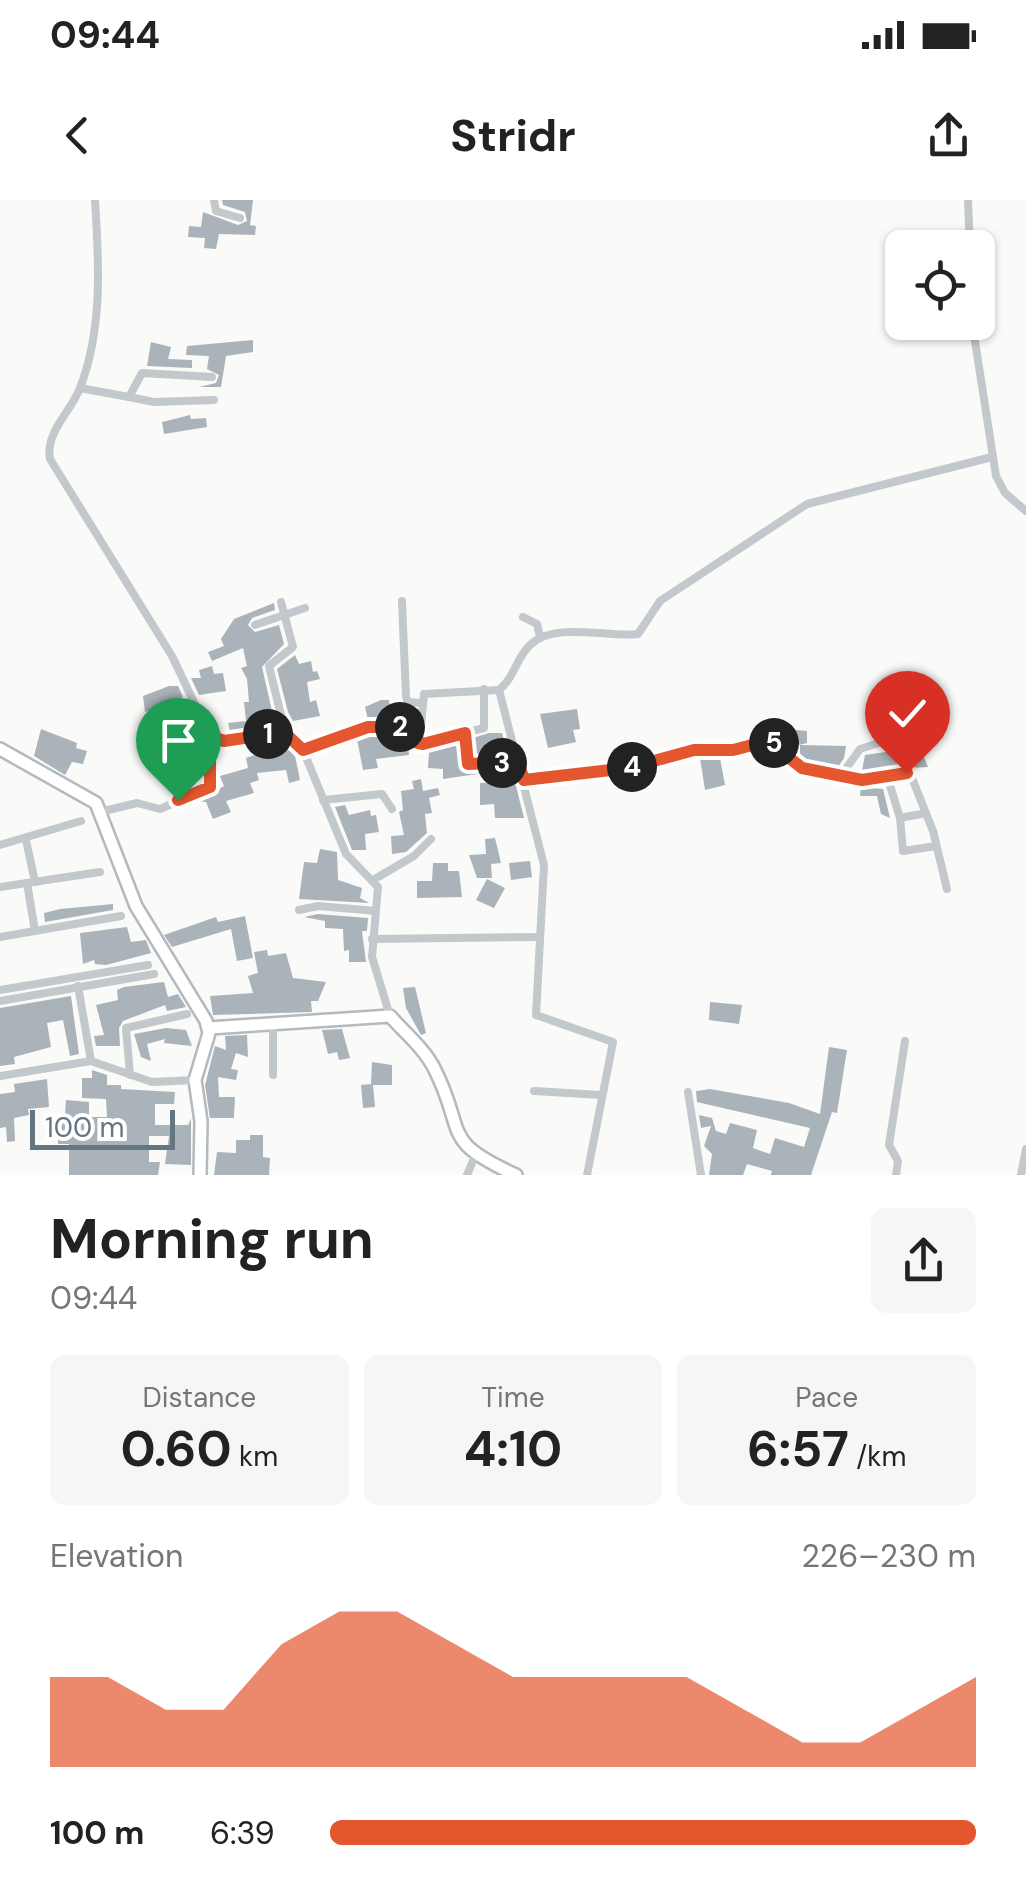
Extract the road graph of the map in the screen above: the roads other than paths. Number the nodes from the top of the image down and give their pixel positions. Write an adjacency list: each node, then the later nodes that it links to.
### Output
1 (95, 200): 8 (street)
2 (215, 200): 4 (street)
3 (968, 200): 5 (street)
4 (240, 218)
5 (969, 230)
6 (975, 340): 11 (street)
7 (212, 377): 9 (street)
8 (80, 388): 9 (street); 26 (street)
9 (128, 397): 10 (street)
10 (214, 400)
11 (992, 458): 12 (street); 19 (street)
12 (1026, 511)
13 (402, 601): 22 (street)
14 (282, 602): 16 (street)
15 (305, 608): 16 (street)
16 (286, 616): 18 (street); 24 (street)
17 (522, 617): 19 (street)
18 (255, 625)
19 (540, 637): 21 (street)
20 (484, 689): 21 (street); 22 (street); 25 (street)
21 (499, 690): 30 (street)
22 (420, 702): 23 (street)
23 (416, 727): 25 (street); 29 (street)
24 (284, 732): 26 (street); 29 (street)
25 (465, 733): 30 (street)
26 (210, 736): 36 (street)
27 (897, 737): 31 (street)
28 (0, 749): 36 (street)
29 (303, 750): 34 (street)
30 (518, 762): 33 (street)
31 (840, 777): 32 (street); 33 (street)
32 (888, 779): 37 (street); 38 (street)
33 (524, 780): 54 (street)
34 (323, 800): 35 (street); 45 (street)
35 (392, 809)
36 (100, 812): 65 (street)
37 (926, 813): 38 (street); 43 (street)
38 (900, 818): 43 (street)
39 (81, 822): 41 (street)
40 (431, 838): 45 (street)
41 (26, 840): 42 (street); 46 (street)
42 (0, 845)
43 (936, 846): 48 (street)
44 (100, 872): 46 (street)
45 (373, 880): 50 (street)
46 (31, 882): 47 (street); 52 (street)
47 (0, 887)
48 (946, 889)
49 (299, 910): 50 (street)
50 (376, 911): 55 (street)
51 (121, 916): 52 (street)
52 (35, 931): 53 (street)
53 (0, 936)
54 (538, 938): 55 (street); 74 (street)
55 (372, 939): 63 (street)
56 (148, 964): 58 (street)
57 (154, 974): 59 (street)
58 (76, 977): 59 (street); 60 (street)
59 (78, 988): 61 (street); 67 (street)
60 (0, 990)
61 (0, 1001)
62 (187, 1014): 68 (street)
63 (390, 1016): 64 (street); 76 (street)
64 (273, 1024): 65 (street); 69 (street)
65 (209, 1028): 71 (street)
66 (905, 1041): 82 (street)
67 (90, 1061): 68 (street); 70 (street)
68 (130, 1075): 71 (street)
69 (273, 1075)
70 (0, 1076)
71 (195, 1080): 77 (street)
72 (534, 1091): 74 (street)
73 (688, 1092): 81 (street)
74 (601, 1094): 80 (street)
75 (1026, 1149): 83 (street)
76 (475, 1156): 78 (street); 79 (street)
77 (200, 1175)
78 (467, 1175)
79 (516, 1175)
80 (588, 1175)
81 (701, 1175)
82 (896, 1175)
83 (1021, 1175)

